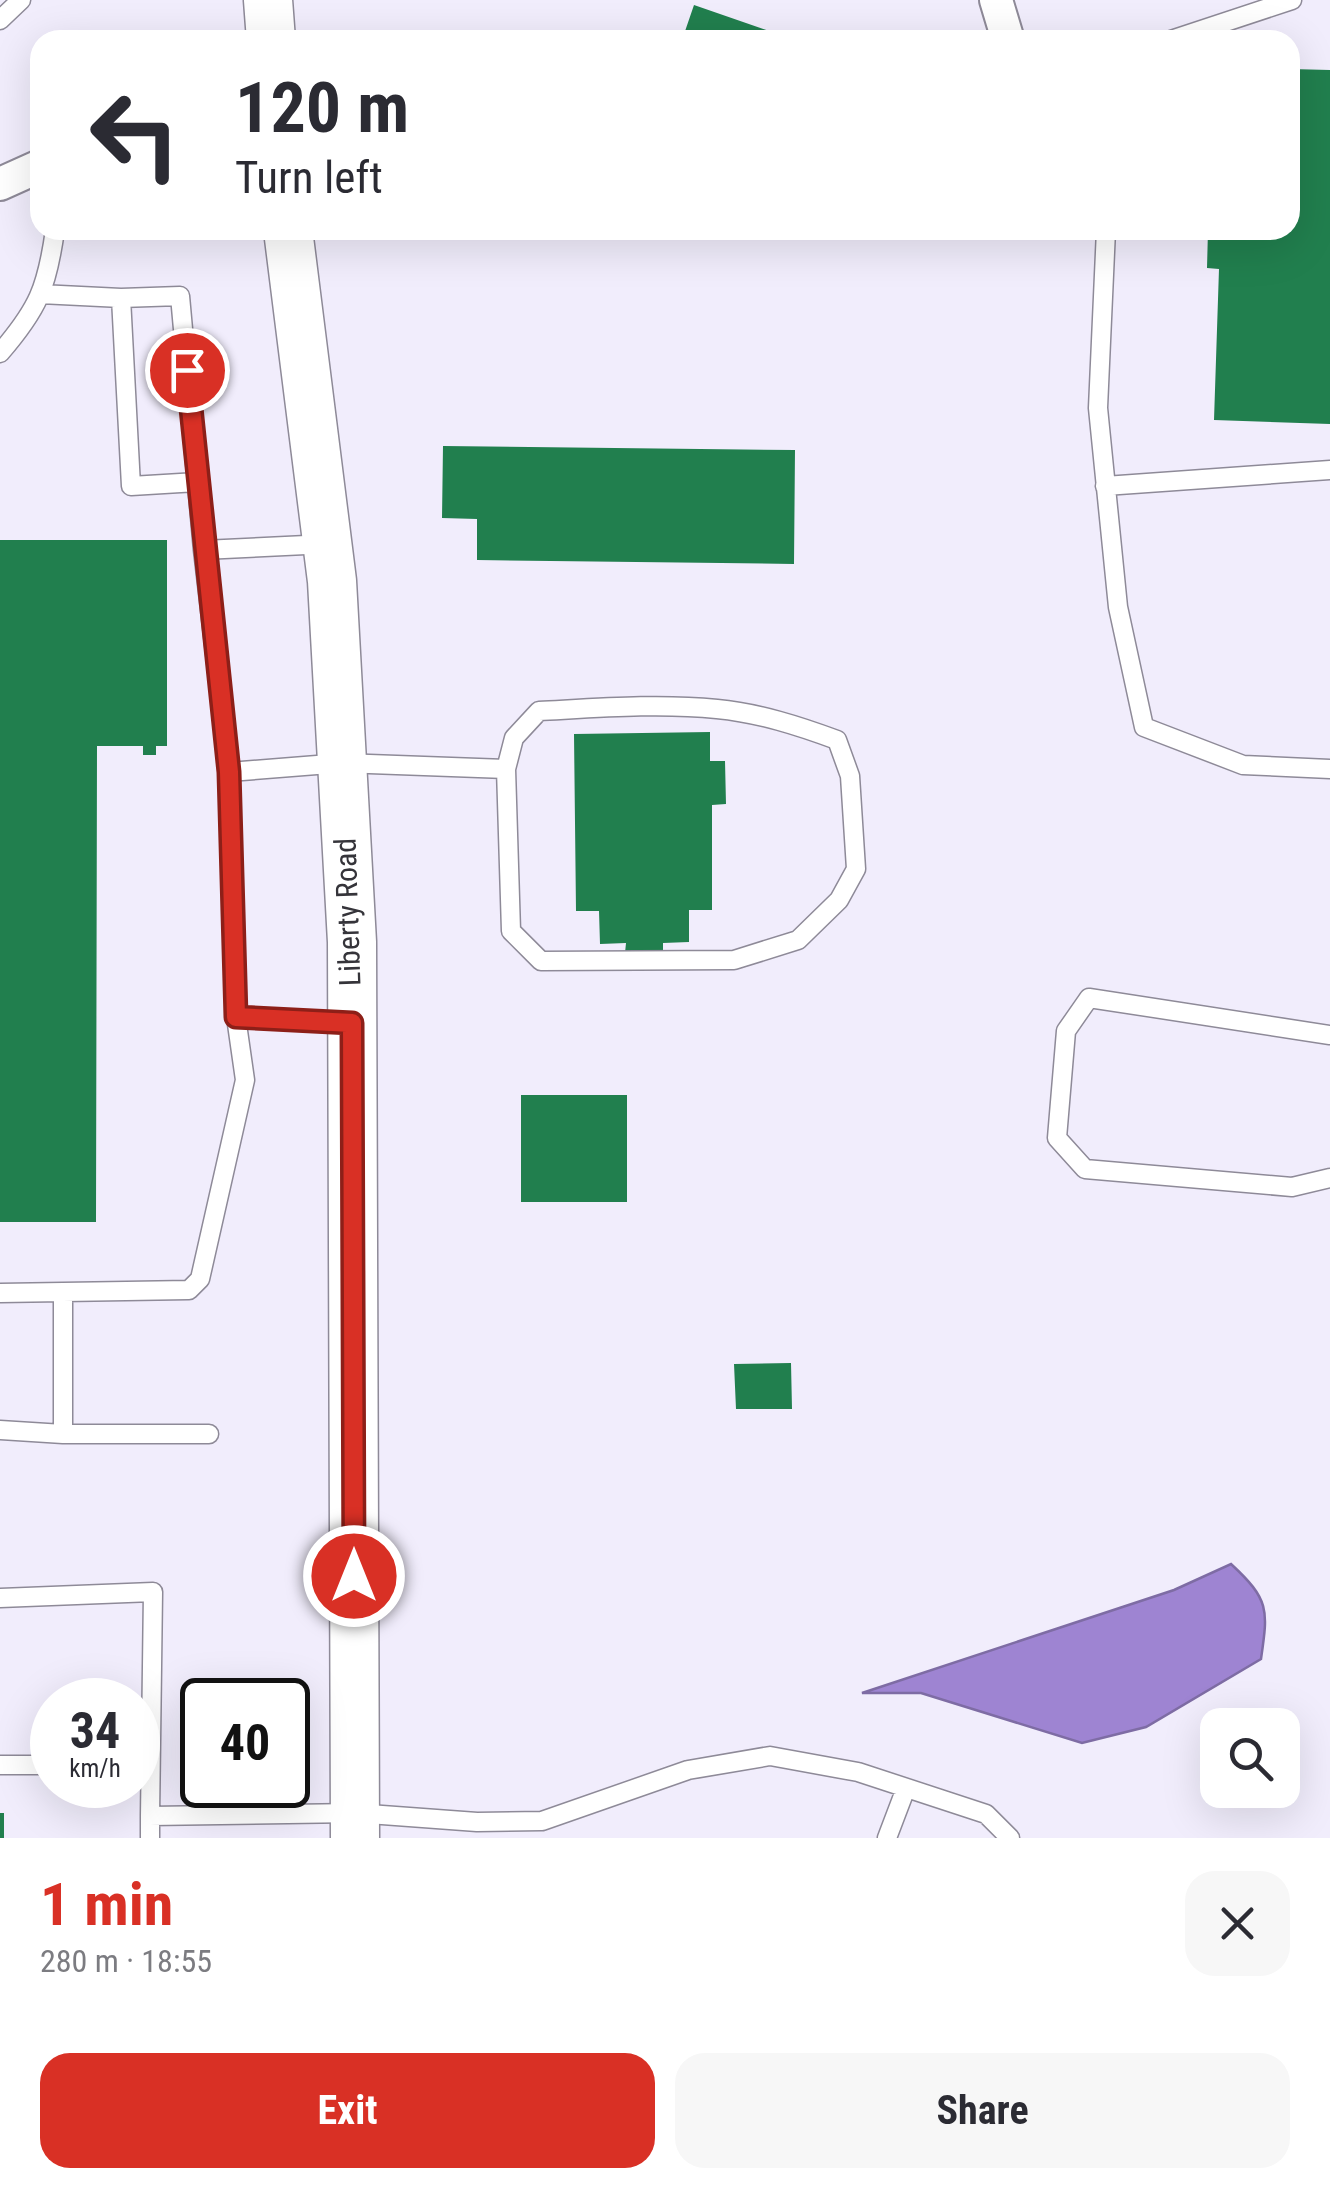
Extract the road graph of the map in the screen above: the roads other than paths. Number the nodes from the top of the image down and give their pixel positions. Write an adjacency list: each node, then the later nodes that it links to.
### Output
1 (21, 0): 5 (lane)
2 (268, 0): 6 (street)
3 (996, 0): 7 (street)
4 (1292, 0): 8 (lane)
5 (0, 20)
6 (270, 30)
7 (1005, 30)
8 (1201, 30)
9 (30, 170): 10 (street)
10 (0, 184)
11 (54, 240): 14 (lane)
12 (289, 240): 20 (street, Liberty Road)
13 (1106, 240): 19 (lane)
14 (40, 294): 15 (lane); 16 (lane)
15 (121, 298): 18 (lane); 18 (lane)
16 (0, 353)
17 (1330, 470): 19 (lane)
18 (197, 482): 21 (lane)
19 (1106, 486): 23 (lane)
20 (327, 544): 21 (lane); 22 (street, Liberty Road)
21 (203, 550): 25 (lane)
22 (342, 763): 24 (lane); 25 (lane); 27 (street, Liberty Road)
23 (1330, 768)
24 (506, 769): 24 (lane)
25 (229, 772): 26 (lane)
26 (236, 1017): 27 (lane); 31 (lane)
27 (352, 1023): 42 (street, Liberty Road)
28 (1330, 1035): 29 (lane)
29 (1330, 1178)
30 (0, 1292): 31 (lane)
31 (63, 1293): 33 (lane)
32 (0, 1430): 33 (lane)
33 (63, 1434): 34 (lane)
34 (209, 1434)
35 (0, 1598): 36 (lane)
36 (149, 1678)
37 (0, 1764): 38 (lane)
38 (30, 1765)
39 (906, 1788): 43 (lane); 45 (lane); 46 (lane)
40 (149, 1808): 41 (lane)
41 (150, 1816): 42 (lane); 44 (lane)
42 (355, 1825): 43 (lane)
43 (544, 1830)
44 (150, 1838)
45 (887, 1838)
46 (1010, 1838)

